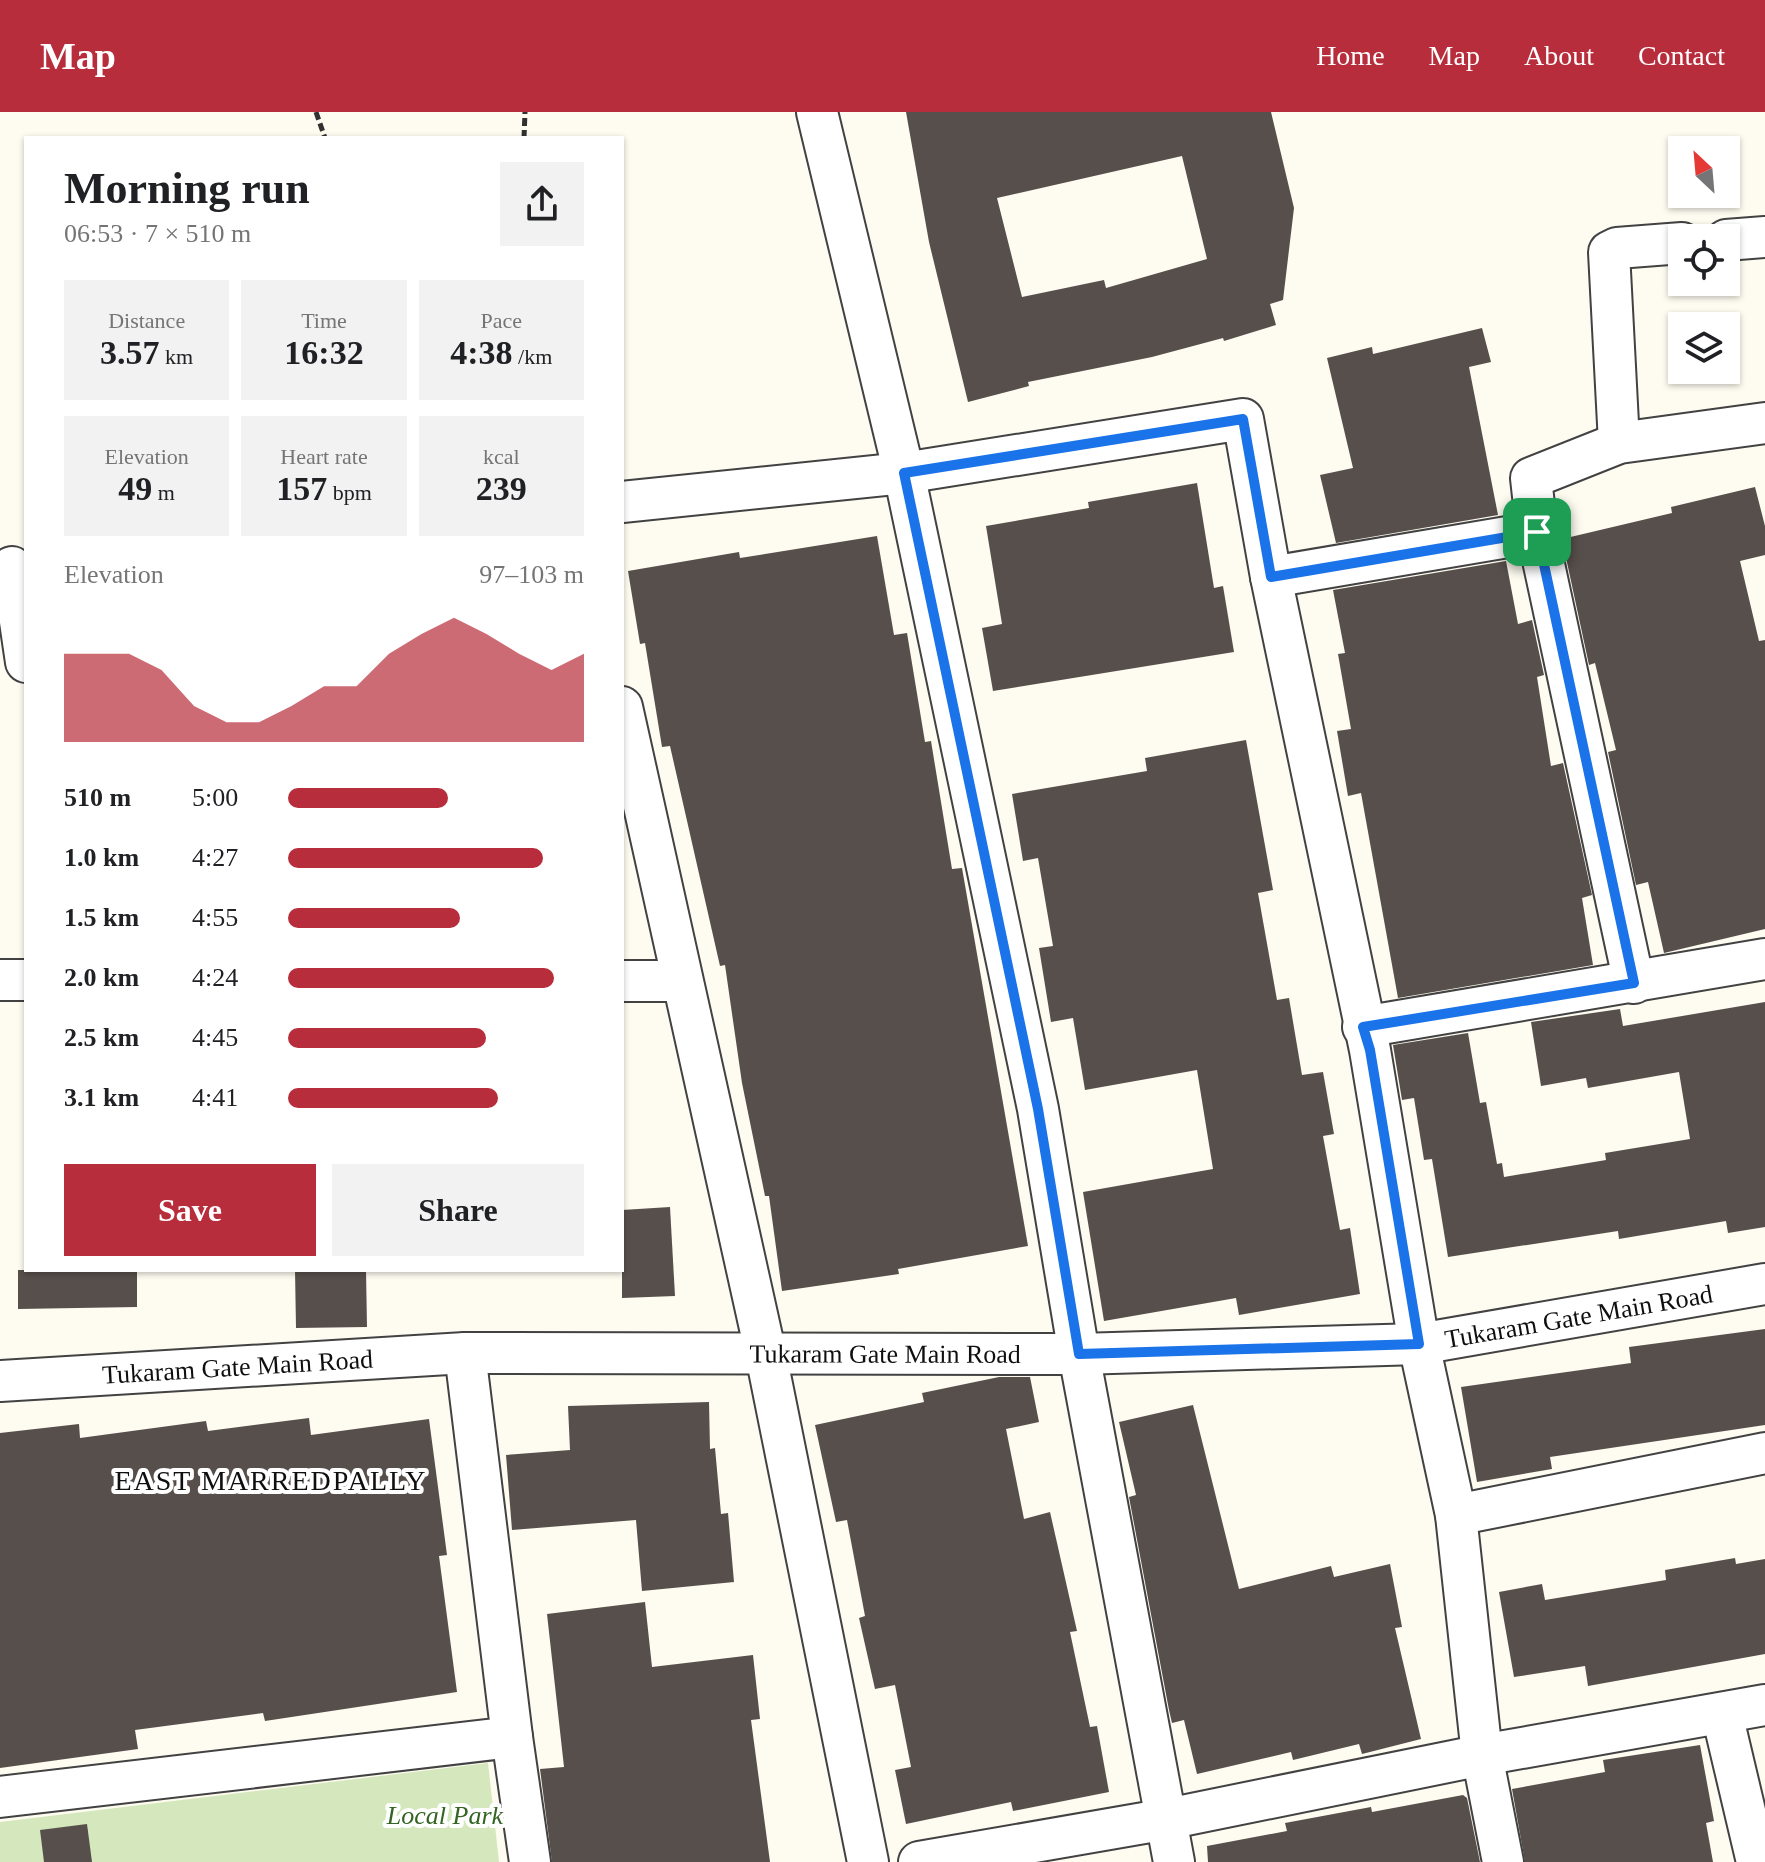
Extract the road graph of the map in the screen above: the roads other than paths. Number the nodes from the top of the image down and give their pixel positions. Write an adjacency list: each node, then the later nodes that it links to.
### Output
1 (817, 112): 7 (street)
2 (1765, 237): 3 (street)
3 (1740, 239)
4 (1668, 244): 6 (street)
5 (1765, 423): 6 (street)
6 (1619, 443): 9 (street)
7 (904, 473): 8 (street); 11 (street); 25 (street)
8 (624, 502)
9 (1537, 532): 11 (street); 20 (street)
10 (13, 567): 12 (street)
11 (1271, 577): 21 (street)
12 (24, 647)
13 (624, 726): 14 (street)
14 (635, 828): 19 (street)
15 (1765, 959): 20 (street)
16 (0, 980): 17 (street)
17 (24, 980)
18 (624, 981): 19 (street)
19 (682, 981): 26 (street)
20 (1634, 983): 21 (street)
21 (1363, 1027): 23 (street)
22 (1765, 1284): 23 (street, Tukaram Gate Main Road)
23 (1419, 1344): 25 (street, Tukaram Gate Main Road); 29 (street)
24 (465, 1353): 26 (street, Tukaram Gate Main Road); 27 (street, Tukaram Gate Main Road); 32 (street)
25 (1079, 1354): 26 (street, Tukaram Gate Main Road); 35 (street)
26 (766, 1355): 37 (street)
27 (0, 1381)
28 (1765, 1453): 29 (street)
29 (1456, 1515): 33 (street)
30 (1765, 1705): 31 (street)
31 (1722, 1714): 33 (street); 41 (street)
32 (512, 1737): 34 (street); 36 (street)
33 (1482, 1755): 35 (street); 40 (street)
34 (0, 1797)
35 (1167, 1819): 38 (street); 39 (street)
36 (530, 1862)
37 (868, 1862)
38 (919, 1862)
39 (1174, 1862)
40 (1503, 1862)
41 (1757, 1862)

